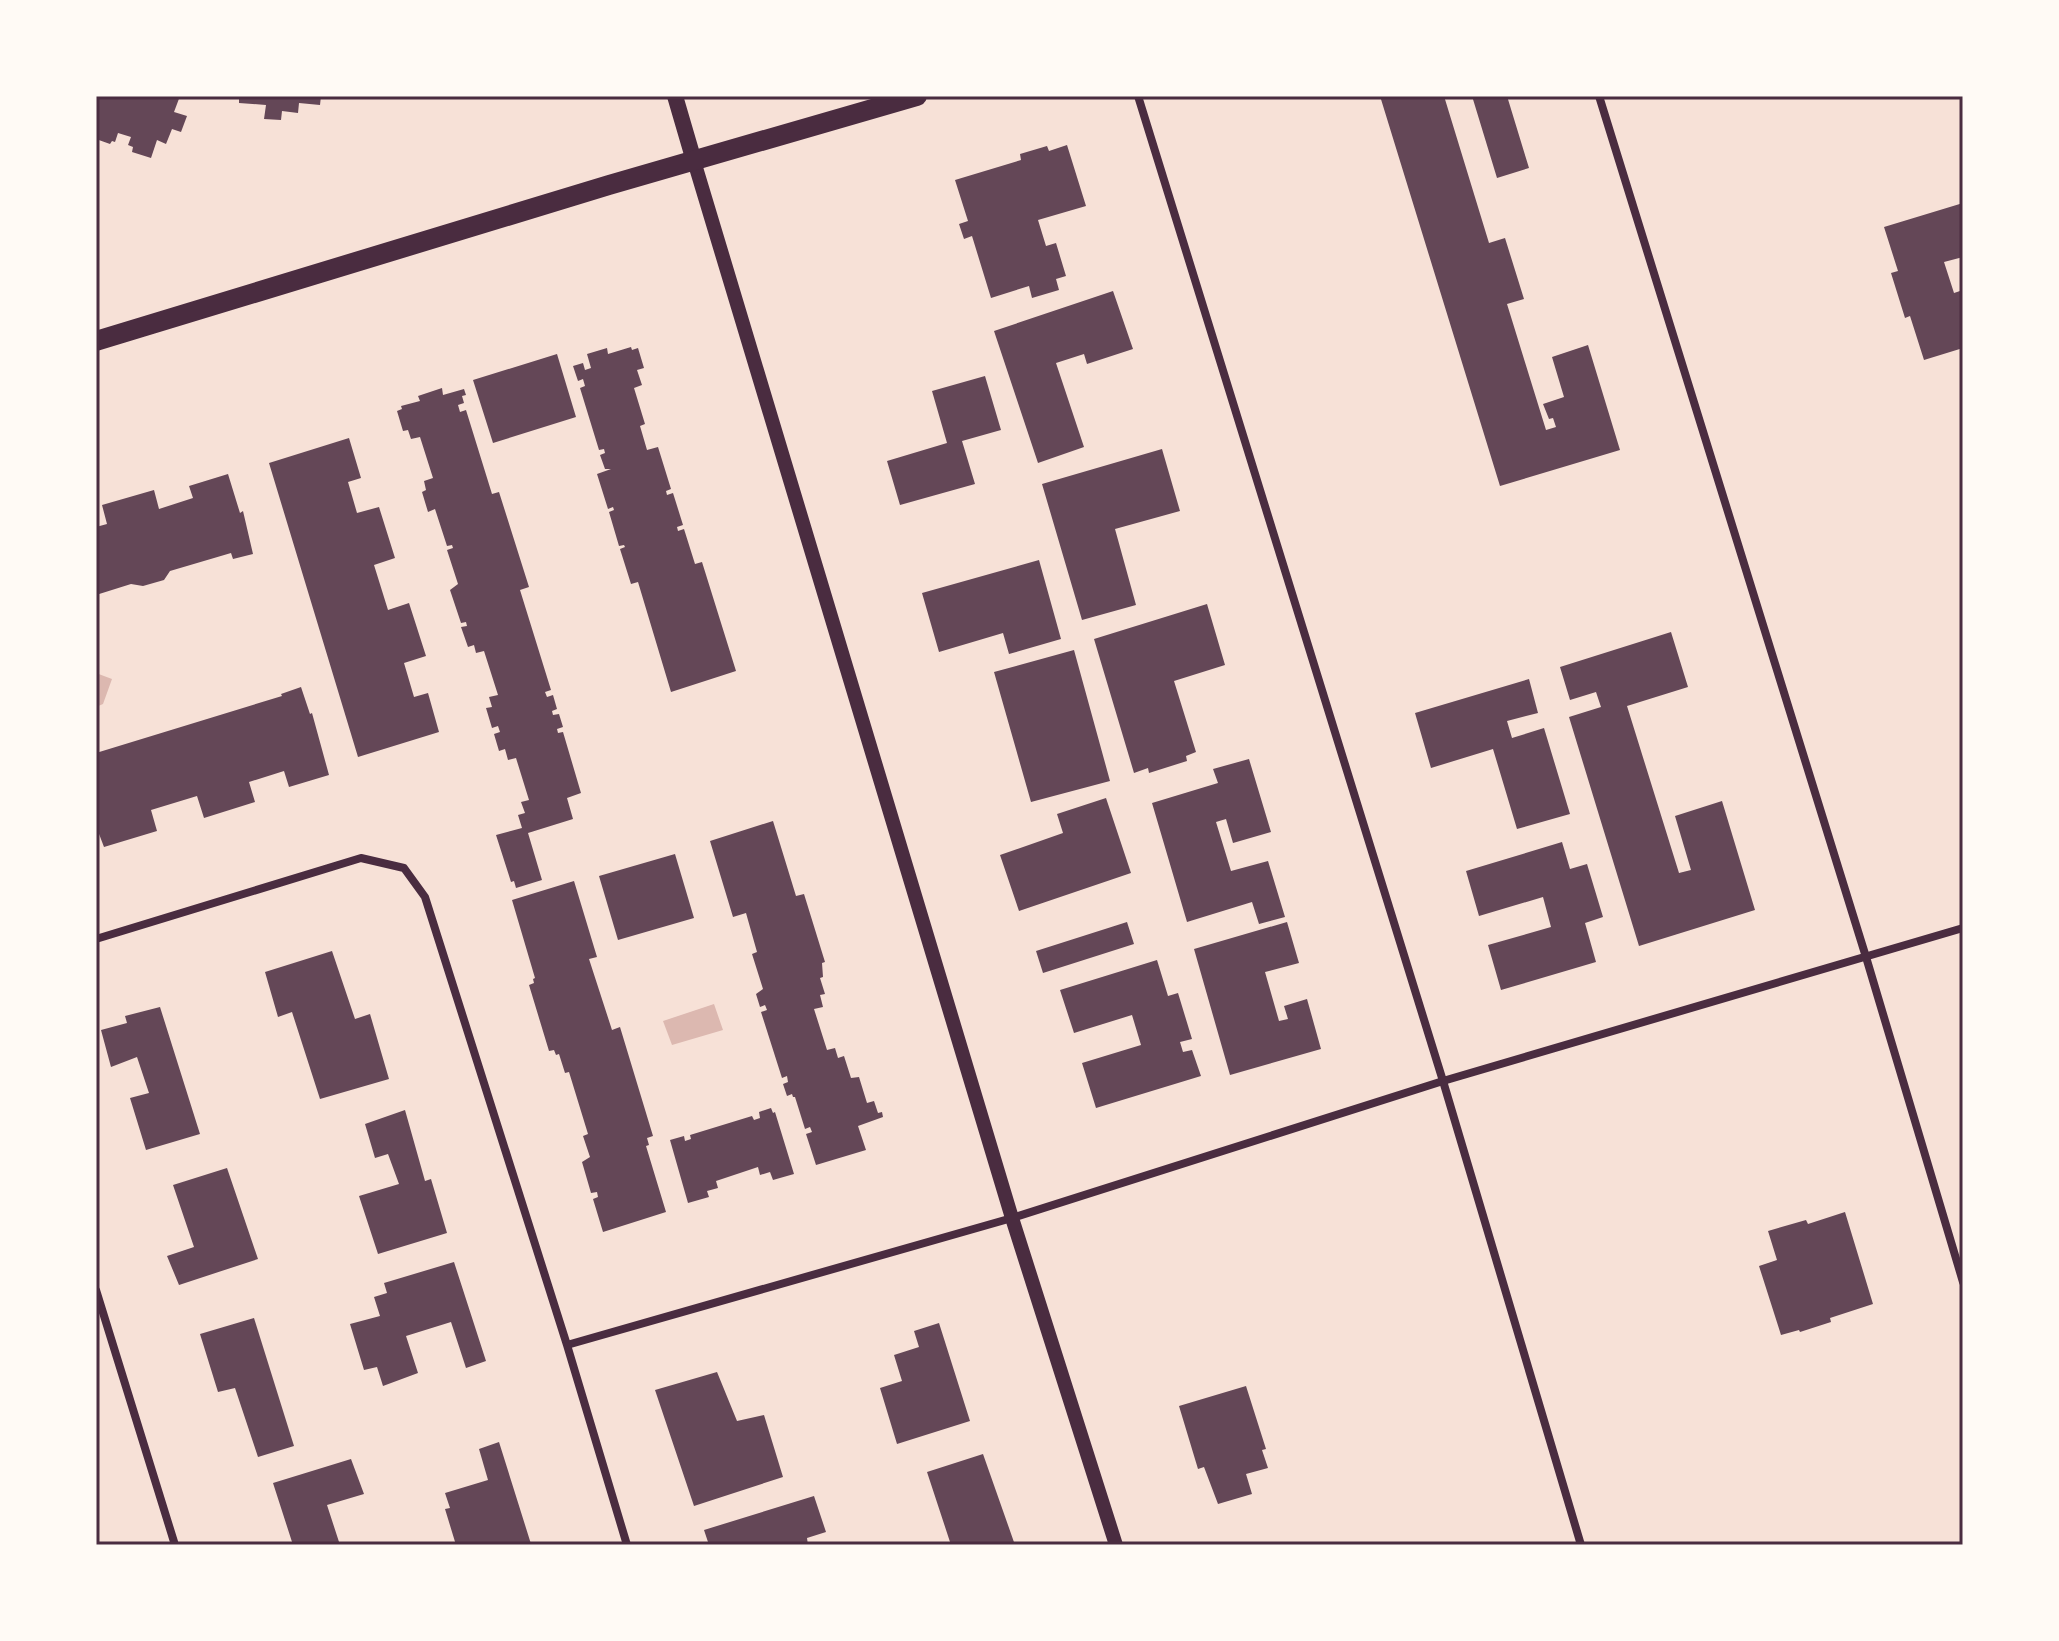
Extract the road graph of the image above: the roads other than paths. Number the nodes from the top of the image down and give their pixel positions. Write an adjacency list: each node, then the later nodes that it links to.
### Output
1 (675, 96): 5 (main road)
2 (917, 96): 5 (main road)
3 (1138, 96): 10 (street)
4 (1599, 96): 9 (street)
5 (694, 161): 6 (main road); 11 (street)
6 (96, 341)
7 (1963, 928): 9 (street)
8 (96, 939): 14 (street)
9 (1866, 957): 10 (street); 12 (street)
10 (1443, 1081): 11 (street); 18 (street)
11 (1012, 1218): 14 (street); 17 (street)
12 (1963, 1282)
13 (96, 1290): 15 (street)
14 (567, 1345): 16 (street)
15 (175, 1545)
16 (627, 1545)
17 (1116, 1545)
18 (1581, 1545)

